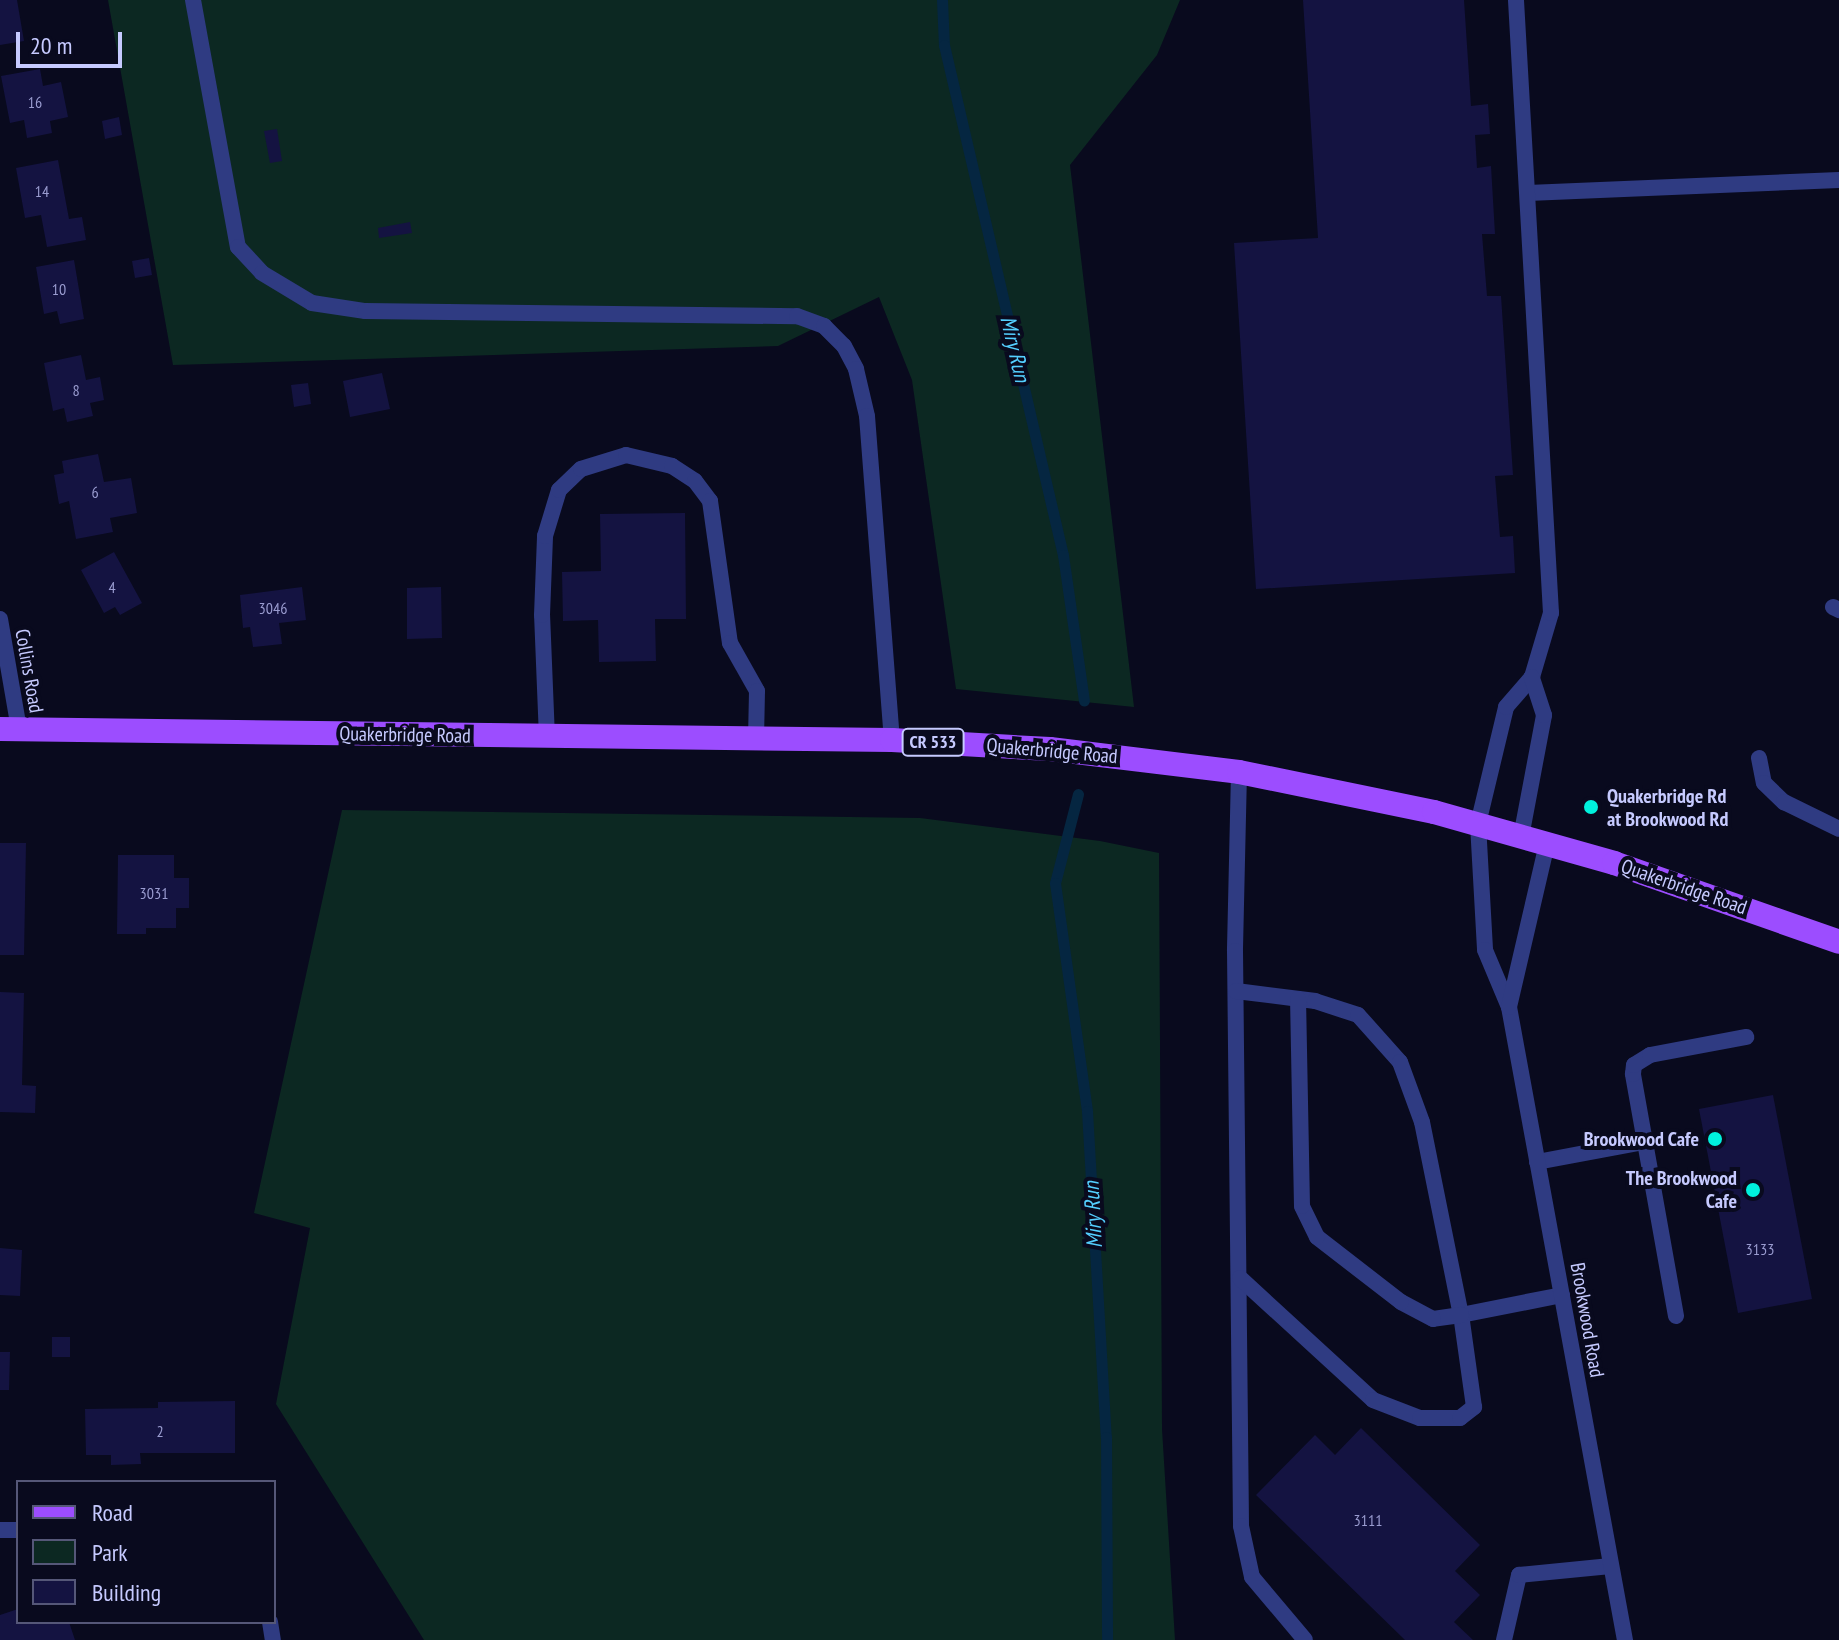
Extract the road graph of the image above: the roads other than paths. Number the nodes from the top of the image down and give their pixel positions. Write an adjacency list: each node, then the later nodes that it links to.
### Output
1 (193, 0): 10 (street)
2 (1516, 0): 4 (street)
3 (1839, 180): 4 (street)
4 (1528, 193): 6 (street)
5 (0, 619): 7 (street, Collins Road)
6 (1532, 677): 13 (street, Brookwood Road); 15 (street)
7 (10, 729): 8 (main road, Quakerbridge Road / CR 533)
8 (547, 738): 9 (main road, Quakerbridge Road / CR 533); 9 (street)
9 (756, 738): 10 (main road, Quakerbridge Road / CR 533)
10 (892, 740): 12 (main road, Quakerbridge Road / CR 533)
11 (1759, 758): 14 (street)
12 (1239, 772): 13 (main road, Quakerbridge Road / CR 533); 18 (street)
13 (1478, 824): 15 (main road, Quakerbridge Road / CR 533); 20 (street, Brookwood Road)
14 (1839, 829)
15 (1521, 837): 16 (main road, Quakerbridge Road / CR 533)
16 (1547, 844): 17 (main road, Quakerbridge Road / CR 533); 20 (street, Brookwood Road)
17 (1839, 942)
18 (1236, 991): 19 (street); 24 (street)
19 (1298, 999): 26 (street); 26 (street)
20 (1509, 1007): 23 (street, Brookwood Road)
21 (1746, 1037): 22 (street)
22 (1644, 1142): 23 (street); 27 (street)
23 (1537, 1162): 25 (street, Brookwood Road)
24 (1240, 1278): 26 (street); 29 (street)
25 (1562, 1295): 26 (street); 28 (street, Brookwood Road)
26 (1461, 1315)
27 (1676, 1316)
28 (1611, 1566): 30 (street); 31 (street, Brookwood Road)
29 (1305, 1640)
30 (1504, 1640)
31 (1625, 1640)

